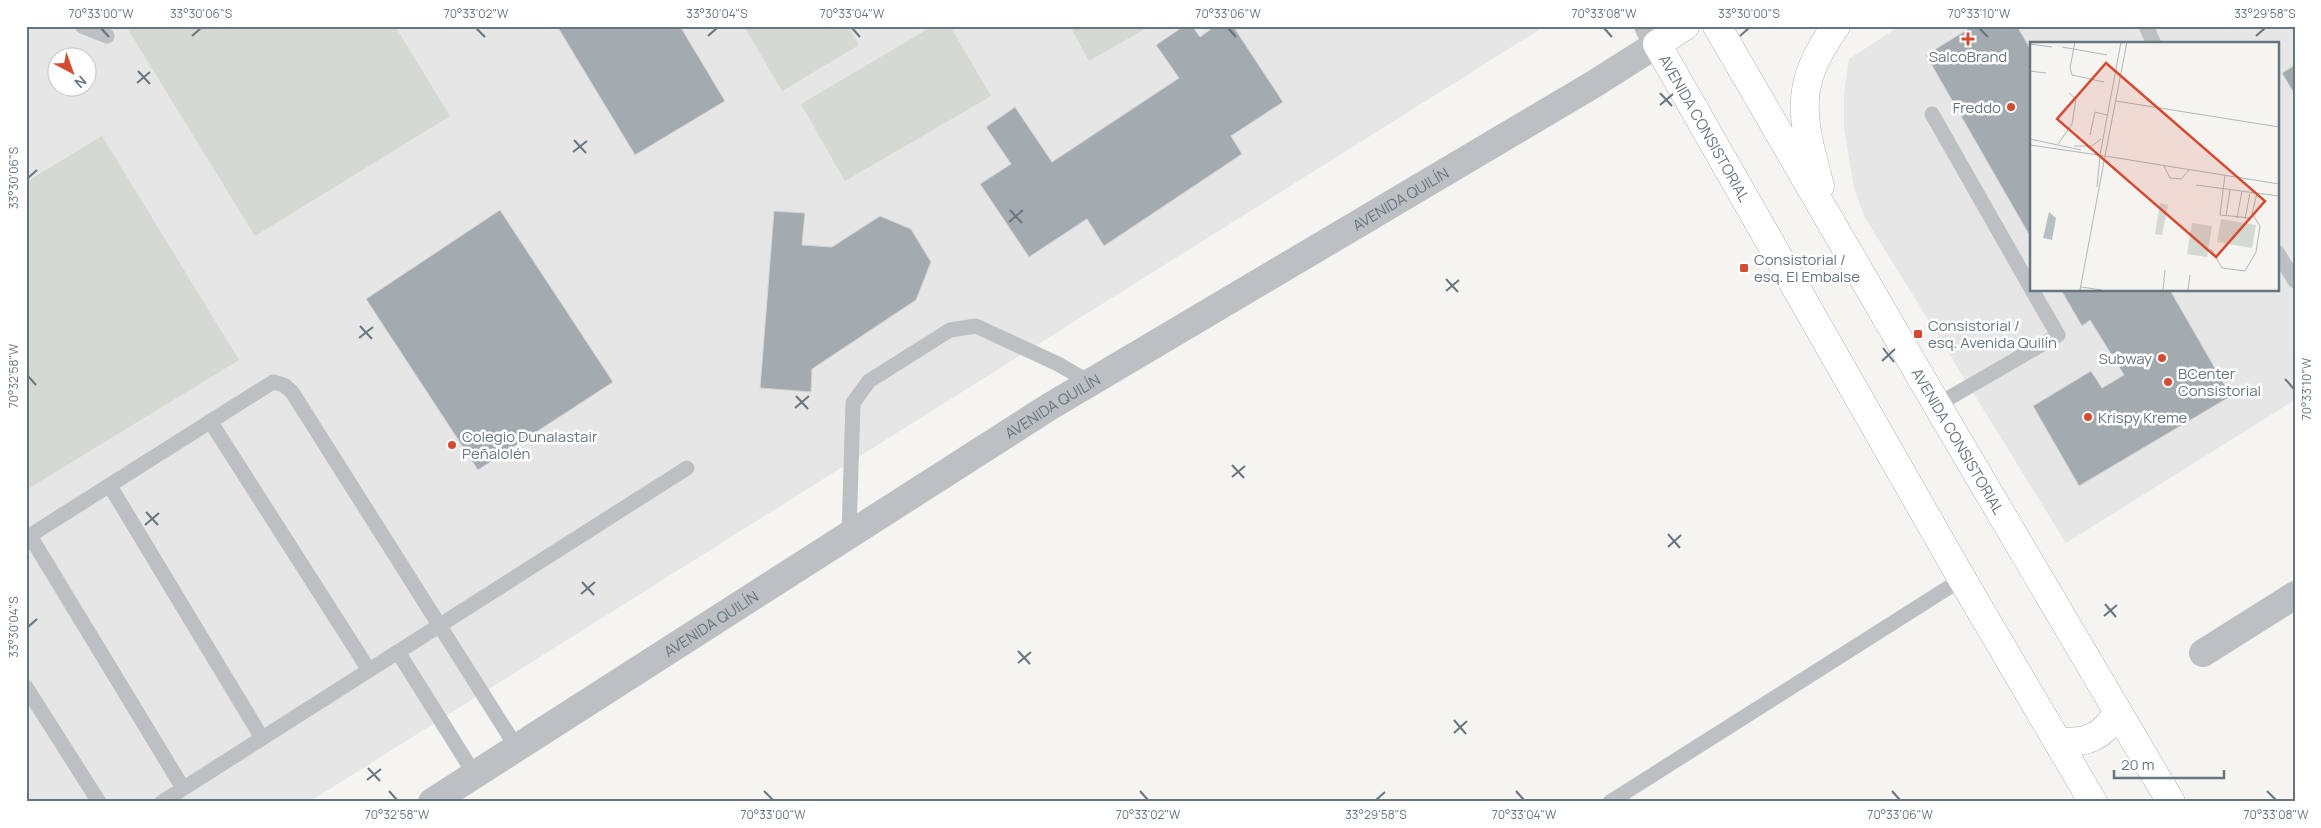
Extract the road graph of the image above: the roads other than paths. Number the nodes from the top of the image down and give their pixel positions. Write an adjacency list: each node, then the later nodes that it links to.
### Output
1 (82, 26): 7 (lane)
2 (1685, 26): 6 (main road, AVENIDA QUILÍN)
3 (1717, 26): 10 (main road, AVENIDA CONSISTORIAL)
4 (1836, 26): 10 (main road)
5 (2146, 26): 8 (lane)
6 (1652, 35): 15 (street, AVENIDA QUILÍN); 22 (main road, AVENIDA CONSISTORIAL)
7 (107, 36)
8 (2153, 42)
9 (1932, 114): 13 (lane)
10 (1828, 219): 16 (main road, AVENIDA CONSISTORIAL)
11 (2278, 254): 12 (lane)
12 (2295, 280)
13 (2030, 286)
14 (2033, 291): 16 (lane)
15 (1090, 383): 20 (street, AVENIDA QUILÍN); 20 (lane)
16 (1937, 404): 29 (main road, AVENIDA CONSISTORIAL)
17 (210, 421): 19 (lane); 24 (lane); 27 (lane)
18 (687, 468): 24 (lane)
19 (110, 486): 21 (lane); 30 (lane)
20 (849, 534): 32 (street, AVENIDA QUILÍN)
21 (28, 537): 34 (lane)
22 (1962, 579): 31 (main road, AVENIDA CONSISTORIAL); 38 (lane)
23 (2295, 595): 26 (street)
24 (438, 626): 25 (lane); 32 (lane)
25 (398, 652): 27 (lane); 33 (lane)
26 (2203, 652)
27 (369, 670): 30 (lane)
28 (26, 687): 35 (lane)
29 (2118, 713): 31 (main road); 40 (main road, AVENIDA CONSISTORIAL)
30 (262, 738): 34 (lane)
31 (2057, 741): 39 (main road, AVENIDA CONSISTORIAL)
32 (517, 748): 33 (street, AVENIDA QUILÍN)
33 (475, 774): 37 (street, AVENIDA QUILÍN)
34 (183, 788): 36 (lane)
35 (99, 802)
36 (162, 802)
37 (432, 802)
38 (1610, 802)
39 (2093, 802)
40 (2171, 802)

